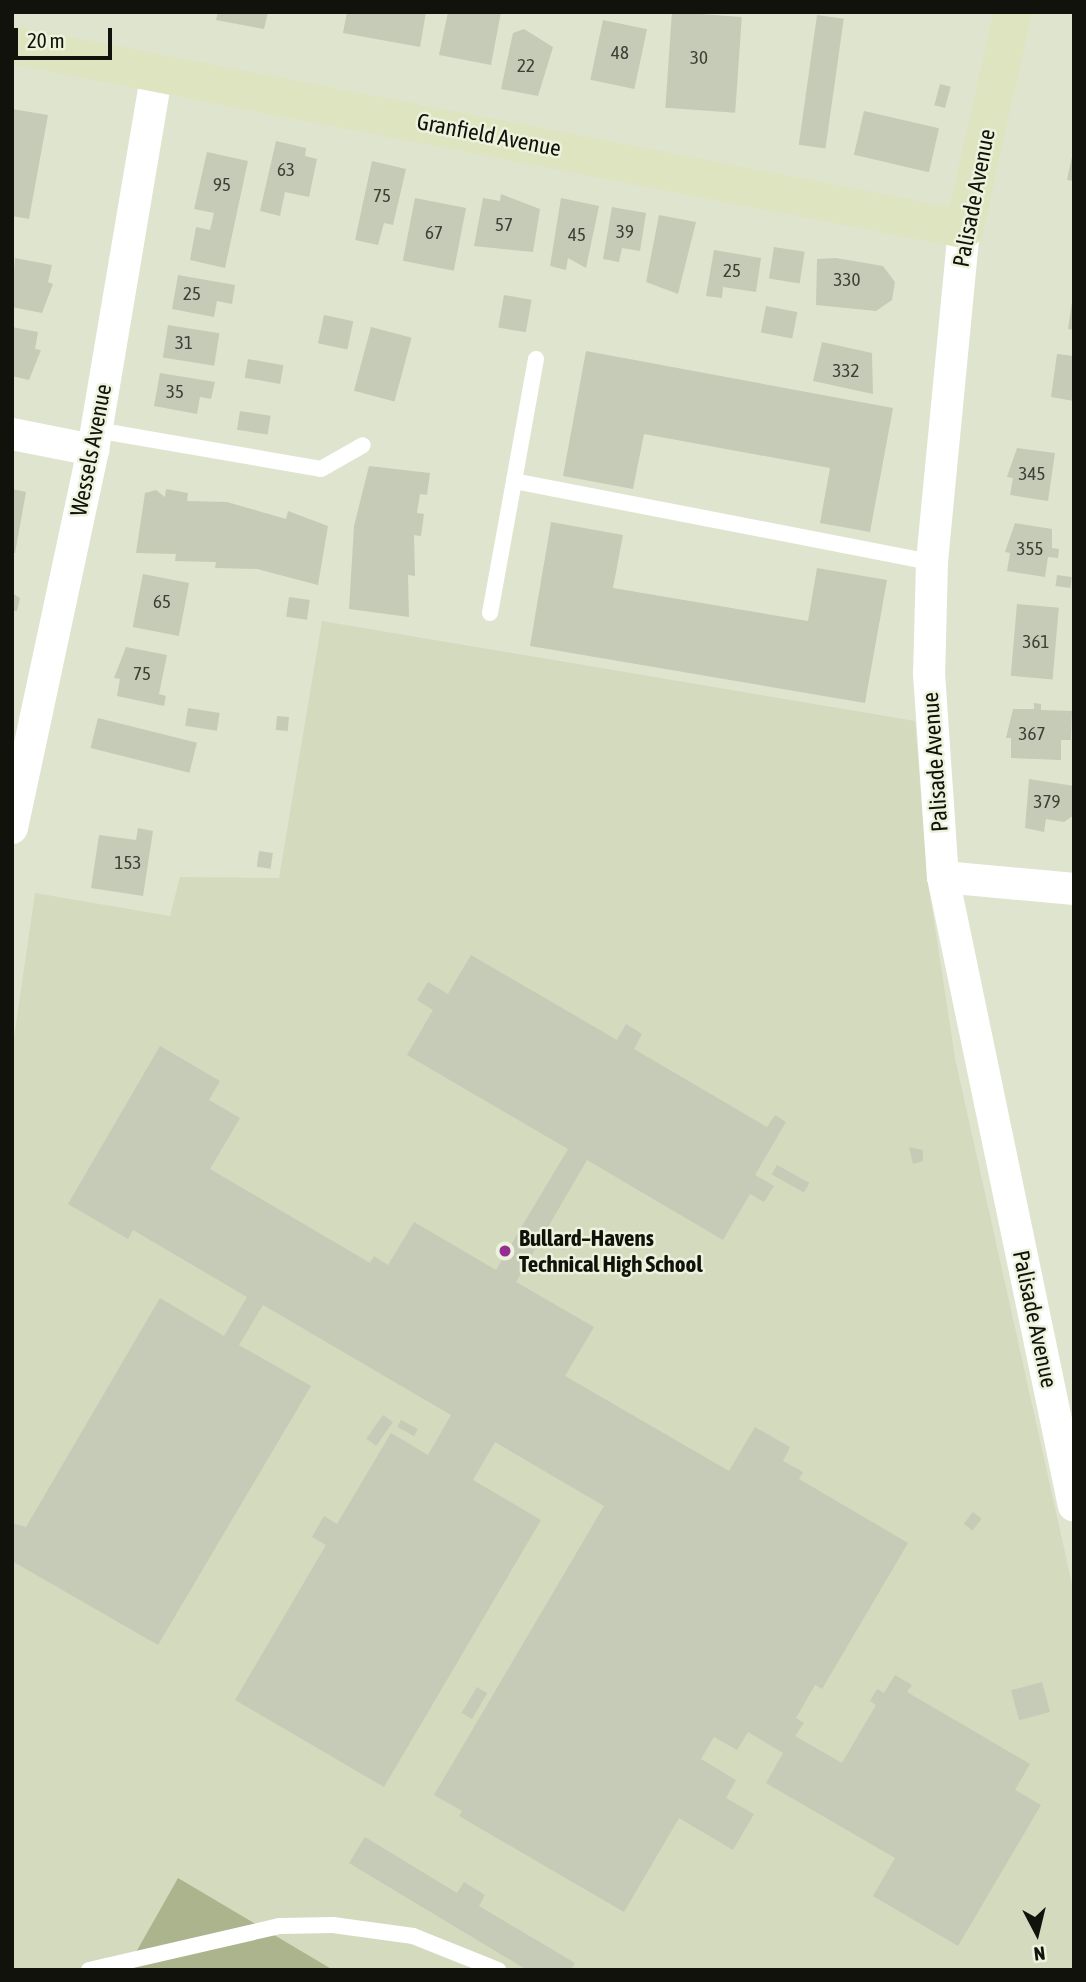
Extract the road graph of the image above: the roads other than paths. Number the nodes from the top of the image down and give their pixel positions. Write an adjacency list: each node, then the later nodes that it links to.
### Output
1 (1013, 12): 4 (street, Palisade Avenue)
2 (12, 45): 3 (street, Granfield Avenue)
3 (157, 70): 4 (street, Granfield Avenue); 7 (street, Wessels Avenue)
4 (964, 229): 10 (street, Palisade Avenue)
5 (536, 359): 9 (lane)
6 (12, 434): 7 (street)
7 (94, 440): 8 (lane); 12 (street, Wessels Avenue)
8 (363, 445)
9 (514, 481): 10 (lane); 11 (lane)
10 (932, 562): 13 (street, Palisade Avenue)
11 (490, 613)
12 (13, 820)
13 (943, 877): 14 (street); 15 (street, Palisade Avenue)
14 (1074, 889)
15 (1074, 1506)
16 (89, 1970): 17 (lane)
17 (498, 1970)

